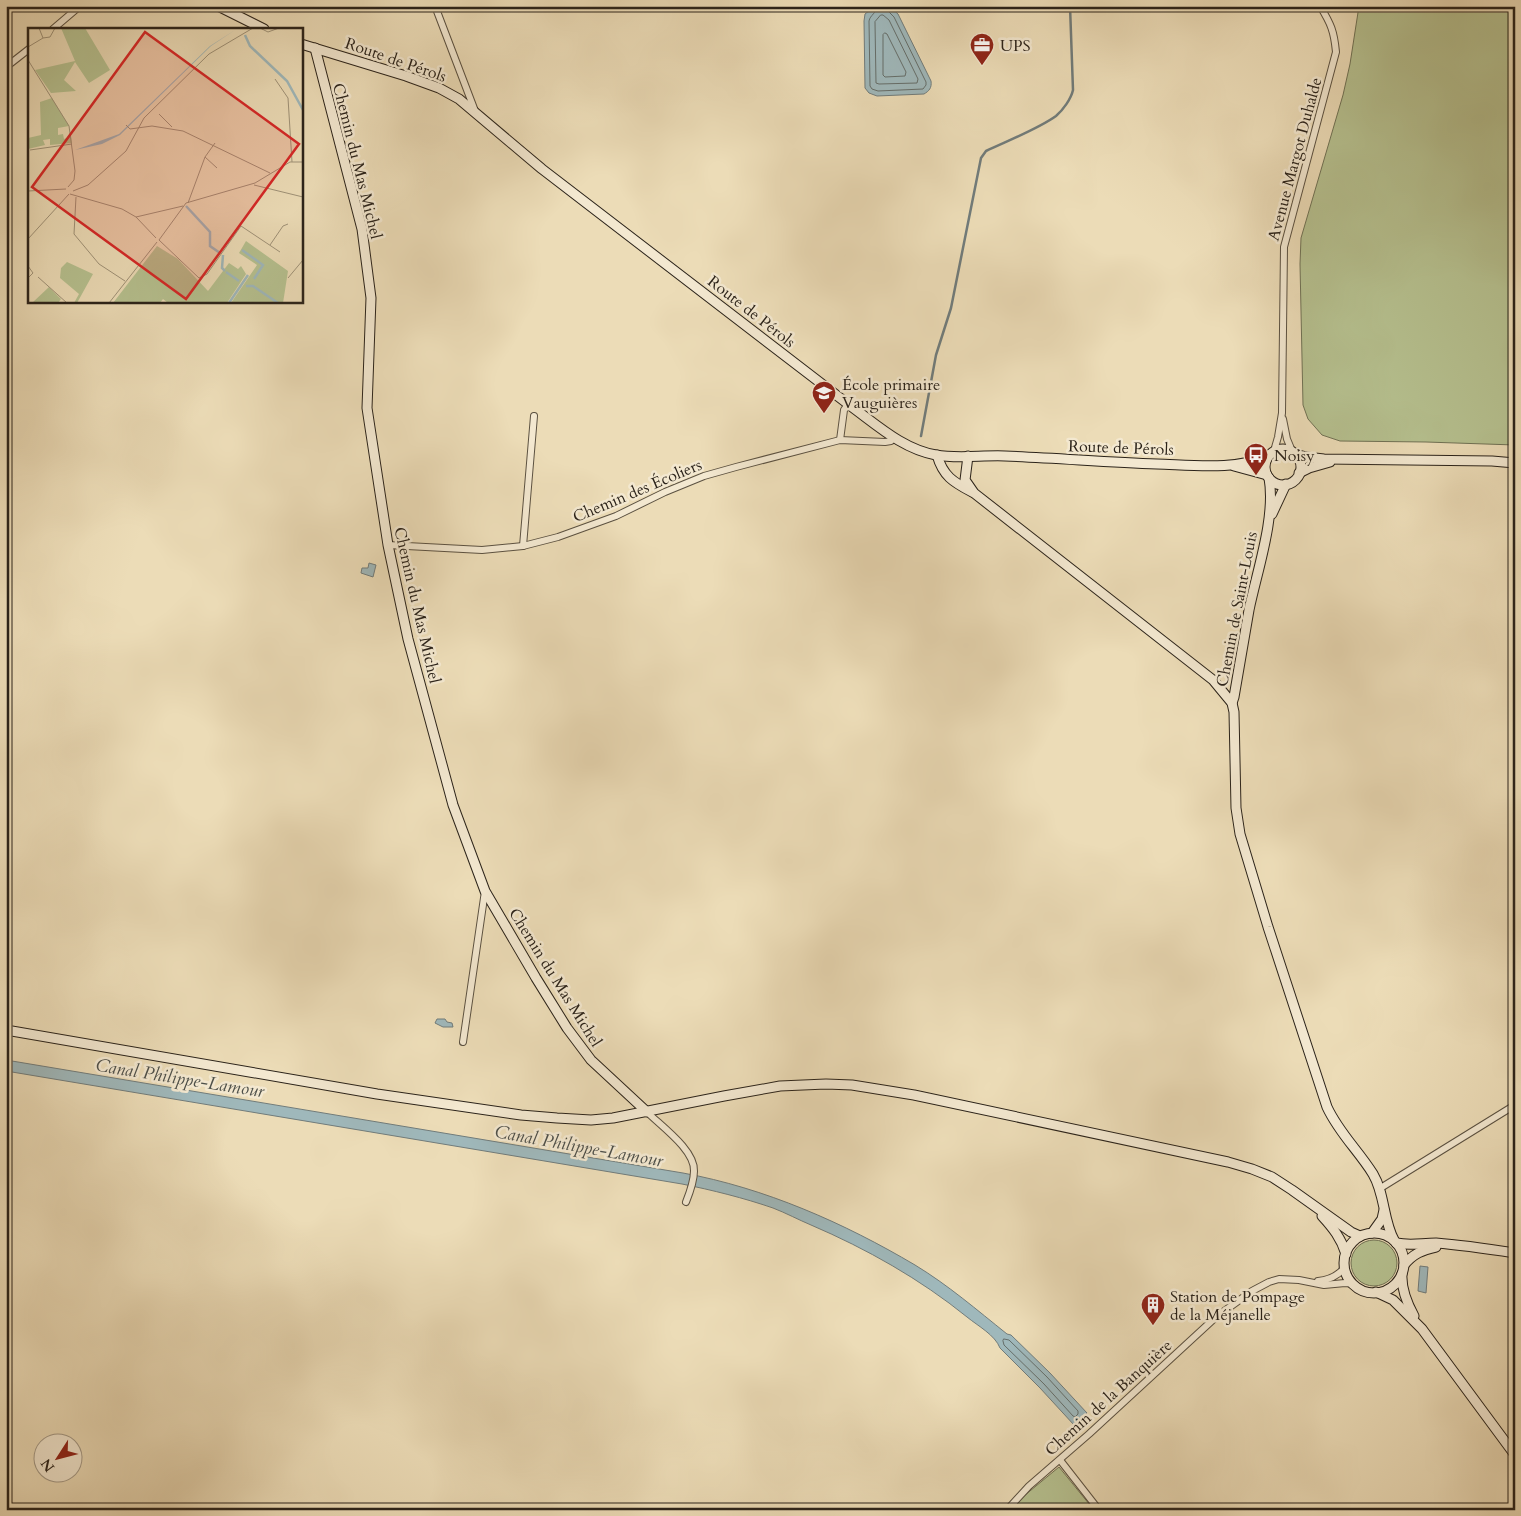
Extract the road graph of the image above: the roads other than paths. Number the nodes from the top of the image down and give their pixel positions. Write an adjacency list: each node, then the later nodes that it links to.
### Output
1 (80, 6): 5 (street)
2 (218, 6): 6 (street)
3 (434, 6): 11 (street)
4 (1320, 6): 13 (street, Avenue Margot Duhalde)
5 (54, 28)
6 (262, 28)
7 (302, 44): 8 (street, Route de Pérols)
8 (314, 48): 11 (street, Route de Pérols); 29 (street, Chemin du Mas Michel)
9 (28, 50): 10 (street)
10 (6, 67)
11 (475, 112): 12 (street, Route de Pérols)
12 (848, 404): 15 (street, Route de Pérols); 16 (street)
13 (1282, 413): 17 (street, Avenue Margot Duhalde); 18 (street, Avenue Margot Duhalde)
14 (534, 416): 30 (street)
15 (894, 438): 16 (street, Chemin des Écoliers); 19 (street, Route de Pérols)
16 (840, 440): 30 (street, Chemin des Écoliers)
17 (1272, 453): 18 (street); 23 (street, Route de Pérols); 25 (street)
18 (1293, 453): 21 (street); 24 (street)
19 (937, 456): 20 (street, Route de Pérols); 27 (street)
20 (968, 456): 23 (street, Route de Pérols); 27 (street)
21 (1344, 460): 22 (street); 24 (street)
22 (1515, 463)
23 (1229, 464): 25 (street, Route de Pérols)
24 (1300, 472): 26 (street)
25 (1268, 477): 26 (street); 28 (street, Chemin de Saint-Louis)
26 (1286, 484): 28 (street, Chemin de Saint-Louis)
27 (974, 493): 31 (street)
28 (1268, 521): 31 (street, Chemin de Saint-Louis)
29 (388, 546): 30 (street, Chemin des Écoliers); 32 (street, Chemin du Mas Michel)
30 (523, 546)
31 (1232, 703): 37 (street, Chemin de Saint-Louis)
32 (485, 891): 34 (street); 36 (street, Chemin du Mas Michel)
33 (6, 1030): 36 (street)
34 (463, 1042)
35 (1515, 1105): 37 (street)
36 (647, 1112): 38 (street); 39 (street)
37 (1379, 1189): 40 (street, Chemin de Saint-Louis)
38 (686, 1202)
39 (1312, 1204): 42 (street); 46 (street)
40 (1384, 1207): 41 (street); 43 (street, Chemin de Saint-Louis)
41 (1372, 1233): 42 (street); 43 (street)
42 (1360, 1236): 46 (street)
43 (1395, 1241): 44 (street); 48 (street)
44 (1453, 1245): 45 (street); 48 (street)
45 (1515, 1253)
46 (1346, 1254): 47 (street)
47 (1345, 1267): 49 (street, Chemin de la Banquière); 50 (street)
48 (1403, 1270): 51 (street); 52 (street)
49 (1312, 1282): 50 (street, Chemin de la Banquière); 54 (street, Chemin de la Banquière)
50 (1354, 1284): 51 (street)
51 (1376, 1292): 52 (street)
52 (1422, 1329): 53 (street)
53 (1515, 1455)
54 (1060, 1460): 57 (street, Chemin de la Banquière); 58 (street)
55 (1515, 1466): 56 (street)
56 (1515, 1478)
57 (1007, 1510)
58 (1099, 1510)

